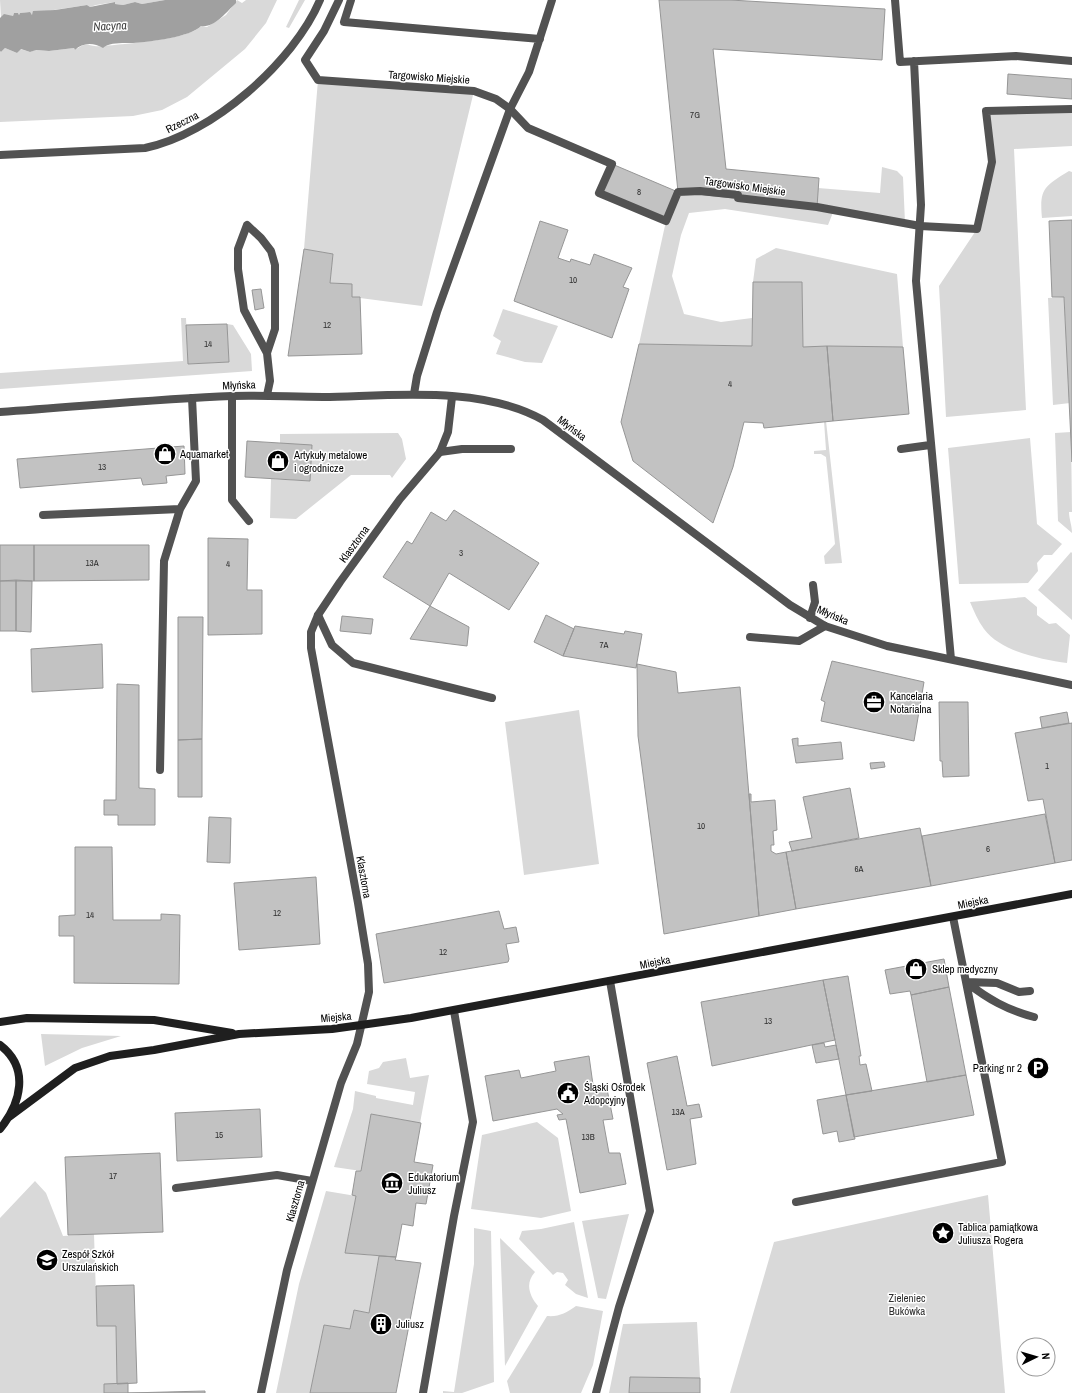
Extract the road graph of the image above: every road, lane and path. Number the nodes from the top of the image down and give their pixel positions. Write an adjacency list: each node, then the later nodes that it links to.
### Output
1 (320, 0): 11 (street, Rzeczna)
2 (339, 0): 9 (street, Targowisko Miejskie)
3 (351, 0): 6 (street)
4 (552, 0): 6 (street)
5 (895, 0): 7 (street)
6 (540, 39): 9 (street)
7 (914, 61): 8 (street); 12 (street)
8 (1072, 61)
9 (510, 109): 12 (street, Targowisko Miejskie); 14 (street)
10 (1072, 109): 12 (street, Targowisko Miejskie)
11 (0, 156)
12 (920, 226): 20 (street)
13 (267, 353): 13 (street); 15 (street)
14 (414, 394): 15 (street, Młyńska); 17 (street, Młyńska)
15 (267, 395): 16 (street, Młyńska)
16 (232, 396): 18 (street, Młyńska); 26 (street)
17 (452, 397): 23 (street, Klasztorna); 29 (street, Młyńska)
18 (192, 398): 19 (street, Młyńska); 24 (street)
19 (0, 412)
20 (930, 445): 22 (street); 32 (street)
21 (511, 449): 23 (street)
22 (901, 449)
23 (440, 452): 28 (street, Klasztorna)
24 (180, 509): 25 (street); 35 (street)
25 (43, 515)
26 (249, 521)
27 (813, 585): 29 (street)
28 (318, 615): 34 (street); 44 (street, Klasztorna)
29 (810, 618): 30 (street, Młyńska)
30 (825, 626): 31 (street); 32 (street, Młyńska)
31 (750, 637)
32 (951, 659): 33 (street, Młyńska)
33 (1072, 685)
34 (492, 698)
35 (160, 770)
36 (1072, 894): 37 (street, Miejska)
37 (953, 917): 38 (street, Miejska); 39 (street)
38 (610, 981): 41 (street, Miejska); 54 (street)
39 (966, 982): 40 (street); 42 (street); 51 (street)
40 (1030, 991)
41 (454, 1011): 44 (street, Miejska); 53 (street)
42 (1034, 1017)
43 (0, 1022): 45 (street, Miejska)
44 (362, 1026): 45 (street, Miejska); 49 (street, Klasztorna)
45 (239, 1034): 47 (street, Miejska)
46 (0, 1045): 47 (street)
47 (9, 1117): 48 (street)
48 (0, 1129)
49 (312, 1181): 50 (street); 52 (street, Klasztorna)
50 (176, 1188)
51 (796, 1202)
52 (261, 1393)
53 (423, 1393)
54 (596, 1393)

